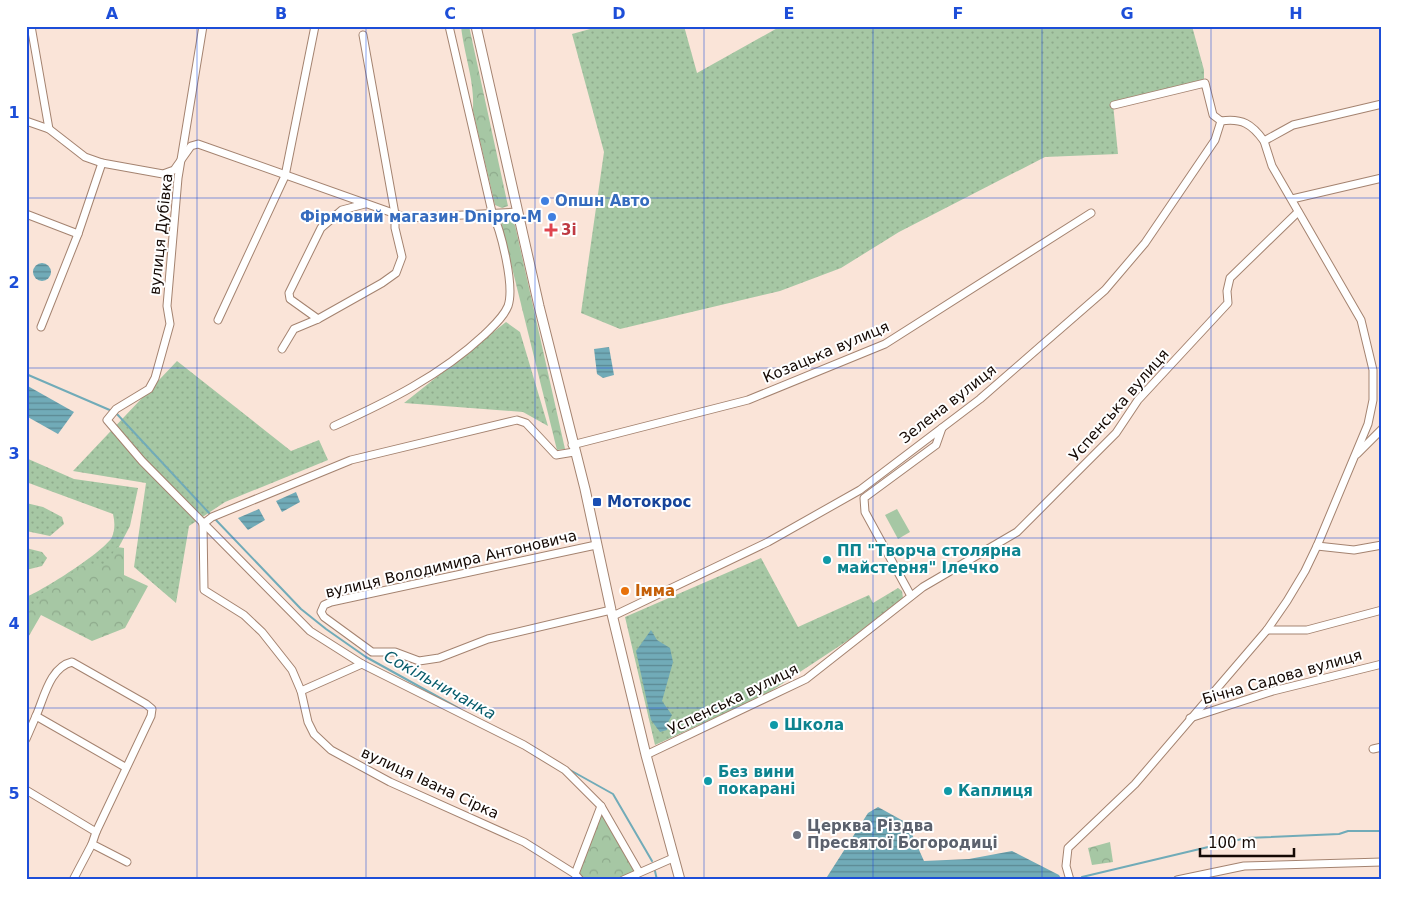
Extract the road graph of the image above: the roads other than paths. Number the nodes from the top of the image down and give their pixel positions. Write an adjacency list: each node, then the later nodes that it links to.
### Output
1 (31, 26): 11 (street)
2 (203, 26): 13 (street, вулиця Дубівка)
3 (315, 26): 15 (street)
4 (449, 26): 19 (street)
5 (476, 26): 20 (main road)
6 (364, 35): 24 (street)
7 (1382, 104): 12 (street)
8 (1114, 105): 10 (street)
9 (26, 121): 11 (street)
10 (1221, 121): 12 (street); 31 (street, Зелена вулиця)
11 (48, 129): 14 (street)
12 (1264, 141): 17 (street, Бічна Садова вулиця)
13 (182, 160): 14 (street); 15 (street); 37 (street, вулиця Дубівка)
14 (102, 163): 25 (street)
15 (285, 176): 18 (street); 27 (street)
16 (1382, 178): 17 (street)
17 (1292, 199): 21 (street, Бічна Садова вулиця)
18 (365, 204): 24 (street); 26 (street)
19 (492, 212): 20 (street); 24 (street); 30 (street)
20 (517, 212): 33 (main road)
21 (1298, 212): 34 (street, Бічна Садова вулиця); 41 (street, Успенська вулиця)
22 (1091, 213): 33 (street, Козацька вулиця)
23 (26, 214): 25 (street)
24 (395, 214): 26 (street)
25 (78, 234): 28 (street)
26 (318, 319): 29 (street)
27 (218, 320)
28 (42, 327)
29 (282, 349)
30 (334, 426)
31 (942, 428): 35 (street, Зелена вулиця); 36 (street)
32 (1382, 429): 34 (street)
33 (573, 449): 37 (street, Козацька вулиця); 38 (main road)
34 (1355, 456): 40 (street, Бічна Садова вулиця)
35 (860, 490): 36 (street); 43 (street, Зелена вулиця)
36 (864, 498): 41 (street)
37 (204, 524): 46 (street); 48 (street, вулиця Івана Сірка)
38 (596, 545): 43 (main road); 44 (street, вулиця Володимира Антоновича)
39 (1382, 545): 40 (street)
40 (1317, 546): 45 (street, Бічна Садова вулиця)
41 (911, 596): 54 (street, Успенська вулиця)
42 (1382, 610): 45 (street)
43 (612, 613): 44 (street, Зелена вулиця); 54 (main road)
44 (324, 617)
45 (1267, 630): 50 (street, Бічна Садова вулиця)
46 (362, 664): 48 (street); 57 (street)
47 (1382, 664): 50 (street, Бічна Садова вулиця)
48 (301, 692): 64 (street, вулиця Івана Сірка)
49 (36, 716): 51 (street); 55 (street); 55 (street)
50 (1190, 718): 68 (street, Бічна Садова вулиця)
51 (26, 738)
52 (1382, 747): 53 (street)
53 (1373, 749)
54 (646, 755): 60 (main road)
55 (125, 767): 58 (street)
56 (26, 790): 58 (street)
57 (601, 806): 63 (street); 64 (street, вулиця Івана Сірка)
58 (96, 832): 59 (street)
59 (92, 844): 61 (street); 65 (street)
60 (673, 858): 63 (street); 67 (main road)
61 (127, 862)
62 (1382, 862): 69 (street)
63 (639, 872): 66 (street)
64 (578, 877)
65 (73, 880)
66 (623, 880)
67 (680, 880)
68 (1070, 880)
69 (1178, 880)

